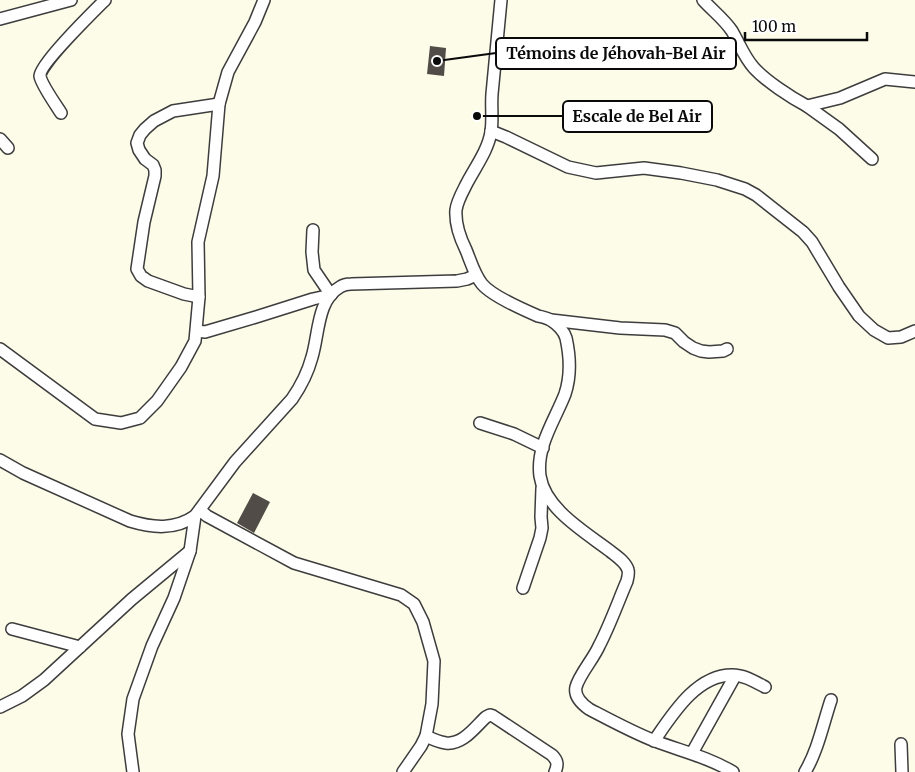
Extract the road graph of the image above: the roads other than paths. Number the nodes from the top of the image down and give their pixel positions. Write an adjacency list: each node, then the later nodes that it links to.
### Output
1 (71, 0): 6 (street)
2 (105, 0): 10 (street)
3 (264, 0): 8 (street)
4 (501, 0): 11 (street)
5 (703, 0): 9 (street)
6 (0, 18)
7 (915, 82): 9 (street)
8 (219, 104): 16 (street); 16 (street)
9 (807, 106): 12 (street)
10 (60, 113)
11 (491, 131): 14 (street); 19 (street)
12 (872, 159)
13 (313, 230): 15 (street)
14 (476, 275): 15 (street); 17 (street)
15 (331, 295): 18 (street); 26 (street)
16 (199, 297): 18 (street)
17 (551, 320): 21 (street); 23 (street)
18 (197, 331): 20 (street)
19 (915, 331)
20 (0, 349)
21 (728, 349)
22 (480, 423): 23 (street)
23 (543, 448): 25 (street)
24 (0, 460): 26 (street)
25 (542, 483): 28 (street); 36 (street)
26 (198, 513): 27 (street); 35 (street)
27 (190, 551): 30 (street); 39 (street)
28 (523, 588)
29 (12, 629): 30 (street)
30 (80, 647): 34 (street)
31 (735, 676): 32 (street); 36 (street); 38 (street)
32 (764, 687)
33 (831, 700): 43 (street)
34 (0, 707)
35 (426, 736): 40 (street); 41 (street)
36 (654, 741): 38 (street)
37 (901, 744): 44 (street)
38 (692, 753): 42 (street)
39 (133, 772)
40 (403, 772)
41 (555, 772)
42 (733, 772)
43 (805, 772)
44 (902, 772)

